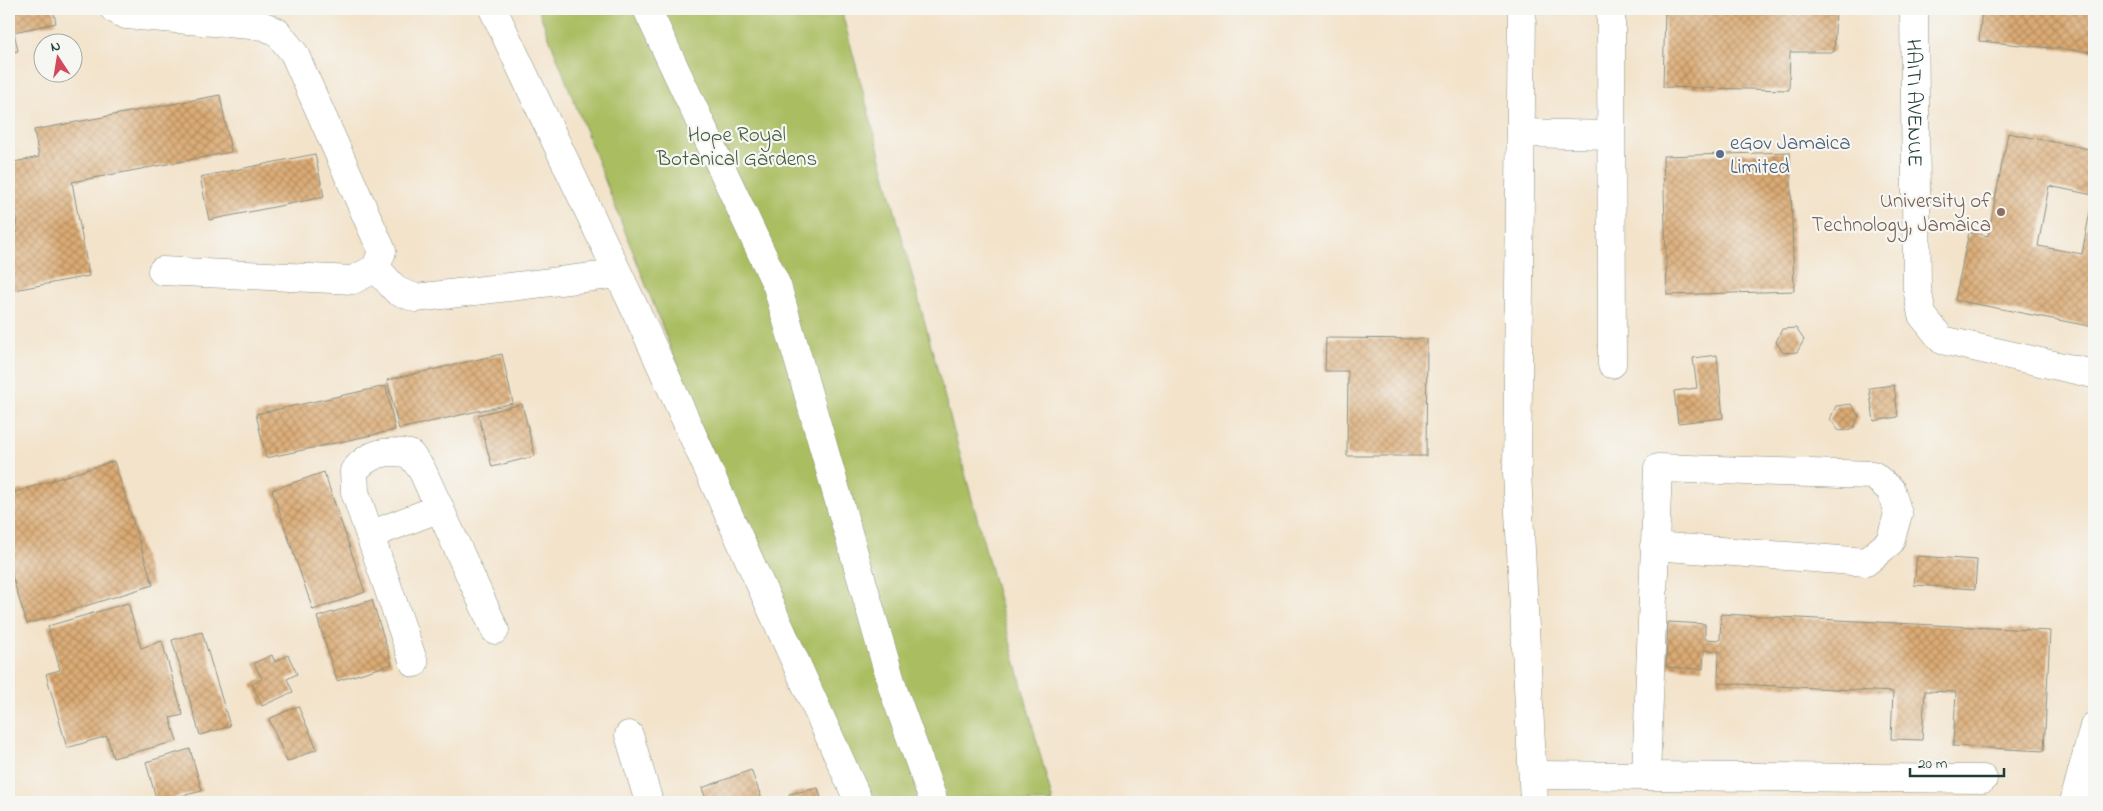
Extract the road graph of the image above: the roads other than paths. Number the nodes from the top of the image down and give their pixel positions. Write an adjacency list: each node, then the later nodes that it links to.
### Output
1 (114, 9): 9 (street)
2 (493, 9): 11 (street)
3 (646, 9): 26 (street)
4 (1522, 9): 7 (street)
5 (1610, 9): 8 (street)
6 (1914, 9): 13 (street, HAITI AVENUE)
7 (1521, 133): 8 (street); 21 (street)
8 (1610, 135): 12 (street)
9 (376, 268): 10 (street); 11 (street)
10 (162, 271)
11 (618, 274): 25 (street)
12 (1612, 364)
13 (2094, 374)
14 (440, 508): 15 (street); 15 (street); 17 (street)
15 (370, 535): 18 (street)
16 (1654, 546): 16 (street); 22 (street)
17 (495, 630)
18 (414, 663)
19 (2094, 726): 28 (street)
20 (629, 735): 24 (street)
21 (1534, 775): 22 (street); 27 (street)
22 (1646, 776): 23 (street)
23 (1984, 780)
24 (649, 802)
25 (859, 802)
26 (934, 802)
27 (1534, 802)
28 (2074, 802)

